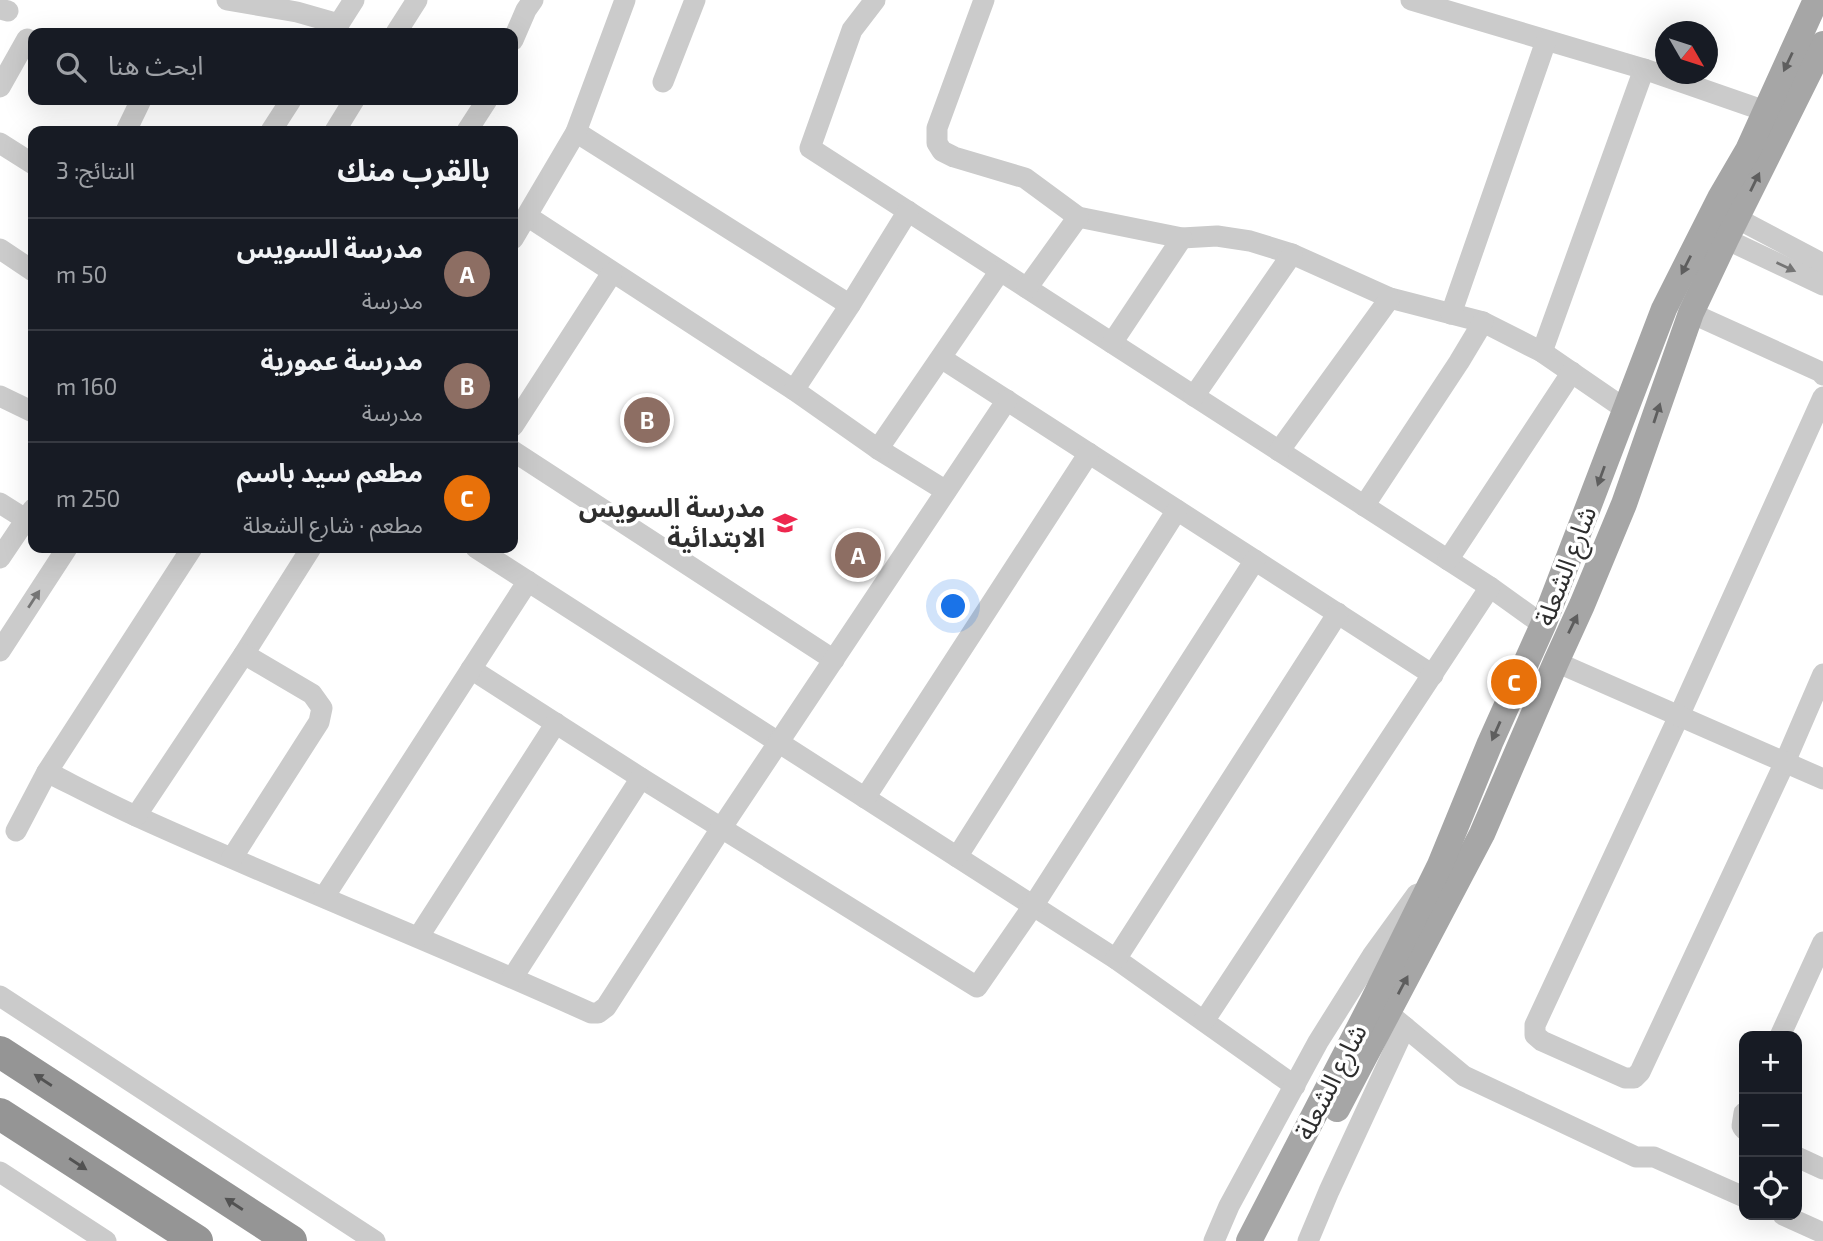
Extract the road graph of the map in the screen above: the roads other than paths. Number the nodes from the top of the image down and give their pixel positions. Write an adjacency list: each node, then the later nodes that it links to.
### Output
1 (227, 0): 11 (street)
2 (354, 0): 12 (street)
3 (417, 0): 13 (street)
4 (533, 0): 14 (street)
5 (625, 0): 30 (street)
6 (695, 0): 19 (street)
7 (875, 0): 33 (street)
8 (984, 0): 35 (street)
9 (1411, 0): 16 (street)
10 (1816, 0): 25 (main road, شارع الشعلة, one-way to 25)
11 (334, 28)
12 (337, 28)
13 (399, 28)
14 (518, 28)
15 (27, 39): 20 (street)
16 (1546, 40): 18 (street); 50 (street)
17 (1823, 44): 36 (main road, شارع الشعلة, one-way to 17)
18 (1644, 69): 25 (street); 53 (street)
19 (663, 82)
20 (0, 87)
21 (139, 105): 26 (street)
22 (288, 105): 27 (street)
23 (352, 105): 28 (street)
24 (483, 105): 29 (street)
25 (1765, 111): 36 (main road, شارع الشعلة)
26 (128, 126)
27 (274, 126)
28 (338, 126)
29 (470, 126)
30 (576, 132): 34 (street); 48 (street)
31 (0, 143): 32 (street)
32 (28, 161)
33 (908, 211): 43 (street); 48 (street)
34 (527, 216): 37 (street); 44 (street)
35 (1078, 217): 38 (street); 46 (street)
36 (1721, 224): 41 (street); 45 (street, one-way to 45); 49 (main road, شارع الشعلة); 62 (main road, شارع الشعلة, one-way to 62)
37 (518, 231)
38 (1182, 238): 40 (street); 52 (street)
39 (0, 249): 42 (street)
40 (1292, 254): 47 (street); 59 (street)
41 (1823, 264)
42 (28, 268)
43 (1000, 271): 46 (street); 54 (street)
44 (612, 273): 57 (street); 64 (street)
45 (1823, 285)
46 (1027, 288): 52 (street)
47 (1390, 298): 50 (street); 66 (street)
48 (850, 305): 57 (street)
49 (1692, 313): 56 (street); 89 (main road, شارع الشعلة, one-way to 49)
50 (1451, 314): 51 (street)
51 (1483, 322): 53 (street); 71 (street)
52 (1112, 343): 59 (street)
53 (1542, 352): 55 (street)
54 (941, 358): 61 (street); 65 (street)
55 (1572, 372): 62 (street); 81 (street)
56 (1823, 375)
57 (794, 390): 65 (street)
58 (0, 396): 63 (street)
59 (1194, 396): 66 (street)
60 (1823, 397): 93 (street)
61 (1007, 400): 67 (street); 69 (street)
62 (1625, 409): 85 (main road, شارع الشعلة, one-way to 85)
63 (28, 410)
64 (518, 418)
65 (878, 449): 69 (street)
66 (1279, 452): 71 (street)
67 (1089, 453): 72 (street); 100 (street)
68 (518, 454): 88 (street)
69 (946, 491): 88 (street)
70 (0, 503): 73 (street)
71 (1364, 506): 81 (street)
72 (1177, 510): 80 (street); 104 (street)
73 (28, 517)
74 (28, 522): 79 (street)
75 (64, 553): 86 (street, one-way to 75)
76 (189, 553): 97 (street)
77 (308, 553): 87 (street)
78 (484, 553): 82 (street)
79 (0, 558)
80 (1255, 560): 84 (street); 108 (street)
81 (1448, 560): 83 (street)
82 (528, 581): 90 (street); 95 (street)
83 (1490, 587): 85 (street); 92 (street)
84 (1338, 613): 92 (street); 111 (street)
85 (1543, 625): 106 (main road, شارع الشعلة, one-way to 106)
86 (0, 651)
87 (244, 654): 101 (street); 105 (street)
88 (834, 660): 95 (street)
89 (1556, 662): 93 (street); 114 (main road, شارع الشعلة, one-way to 89)
90 (471, 669): 94 (street); 107 (street)
91 (1823, 674): 96 (street)
92 (1433, 675): 115 (street)
93 (1679, 716): 96 (street); 96 (street)
94 (556, 723): 98 (street); 109 (street)
95 (779, 742): 100 (street); 102 (street)
96 (1785, 762): 99 (street)
97 (47, 772): 101 (street); 103 (street)
98 (641, 778): 102 (street); 112 (street)
99 (1823, 779)
100 (865, 798): 104 (street)
101 (136, 816): 105 (street)
102 (722, 827): 108 (street); 112 (street)
103 (16, 831)
104 (957, 857): 108 (street)
105 (232, 858): 107 (street)
106 (1440, 865): 118 (street); 131 (main road, شارع الشعلة)
107 (324, 897): 109 (street)
108 (1033, 906): 111 (street)
109 (419, 936): 112 (street)
110 (1823, 942): 116 (street)
111 (1116, 959): 115 (street)
112 (513, 977)
113 (0, 996): 129 (street)
114 (1397, 1020): 123 (street); 132 (main road, شارع الشعلة); 133 (street)
115 (1205, 1021): 118 (street)
116 (1782, 1031)
117 (0, 1052): 128 (highway, one-way to 117)
118 (1295, 1086): 130 (street)
119 (0, 1114): 127 (highway, one-way to 127)
120 (1802, 1159): 121 (street)
121 (1823, 1169)
122 (0, 1172): 126 (street)
123 (1739, 1196)
124 (1794, 1220): 125 (street)
125 (1823, 1233)
126 (106, 1241)
127 (197, 1241)
128 (291, 1241)
129 (375, 1241)
130 (1214, 1241)
131 (1250, 1241)
132 (1269, 1241)
133 (1308, 1241)

